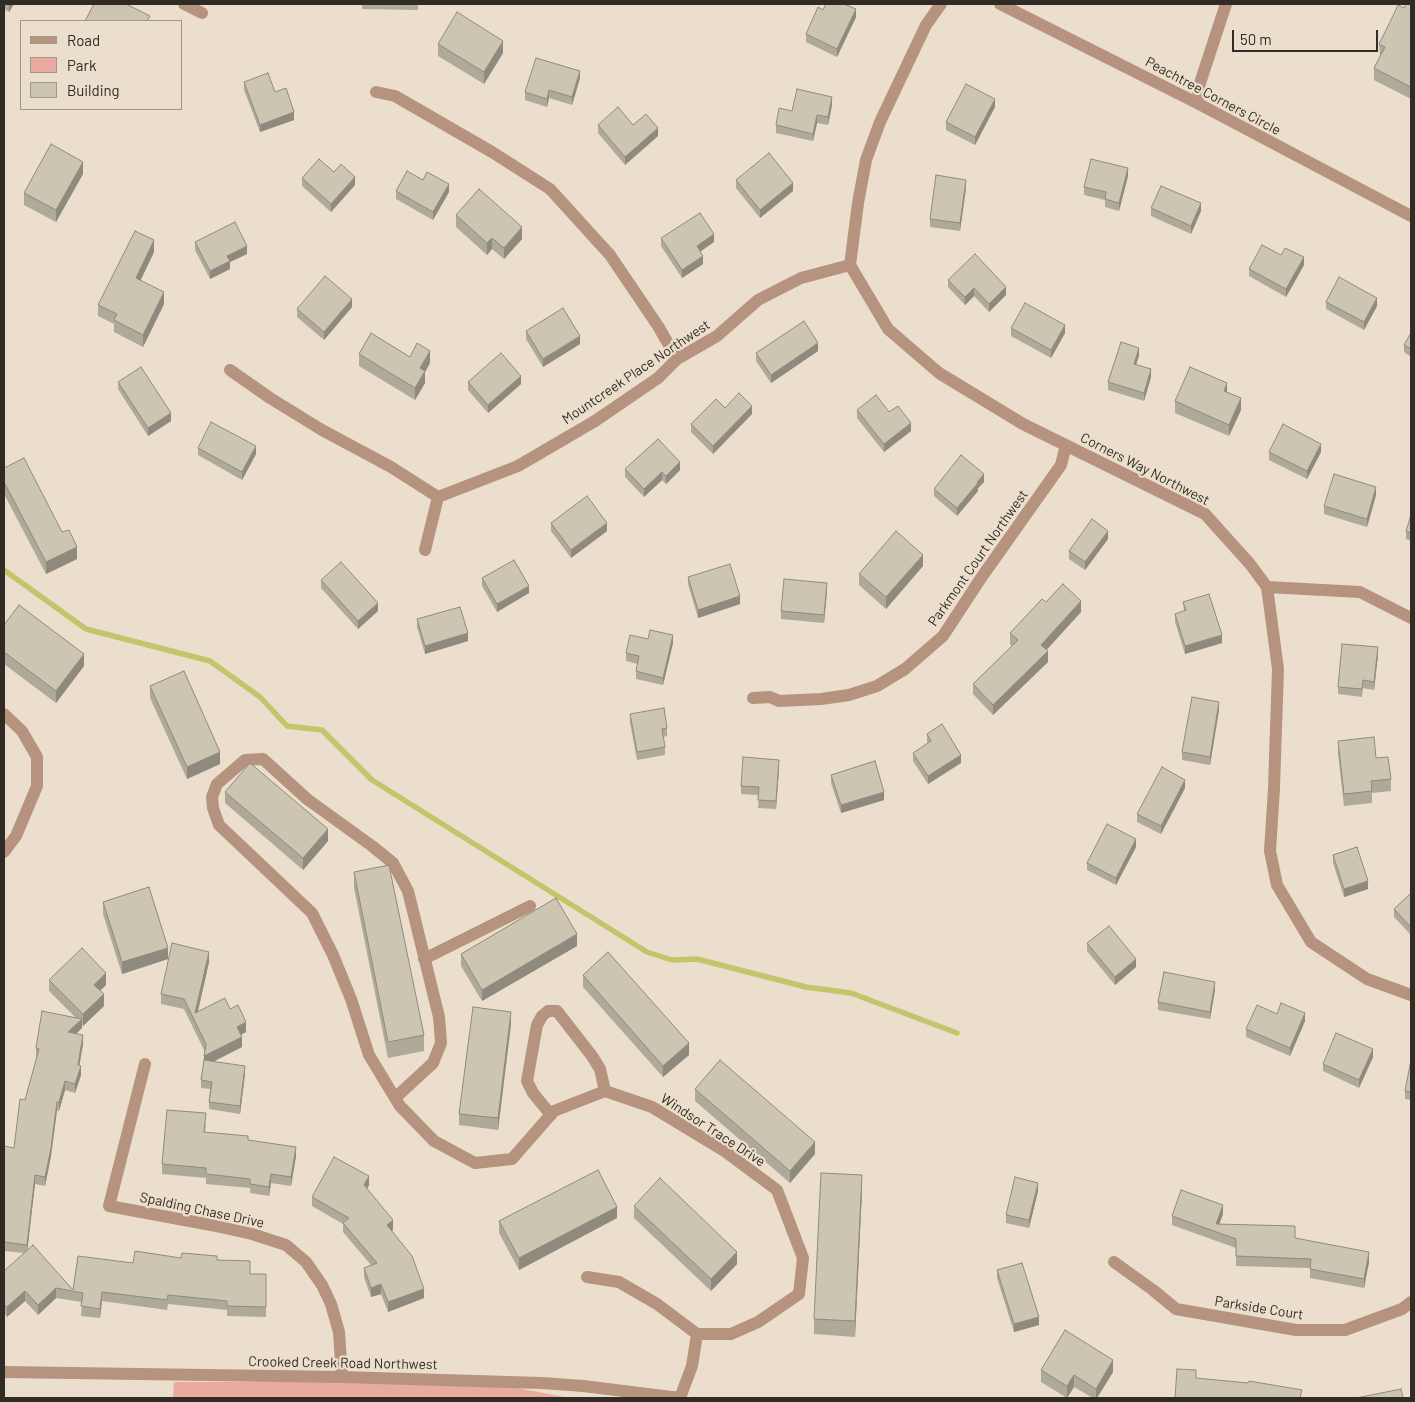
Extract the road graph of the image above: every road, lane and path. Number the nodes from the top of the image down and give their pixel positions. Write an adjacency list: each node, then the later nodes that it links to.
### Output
1 (184, 4): 5 (street)
2 (940, 4): 9 (street)
3 (1000, 4): 7 (street, Peachtree Corners Circle)
4 (1226, 4): 7 (street)
5 (202, 13)
6 (376, 92): 10 (street)
7 (1197, 103): 8 (street, Peachtree Corners Circle)
8 (1411, 216)
9 (850, 265): 10 (street, Mountcreek Place Northwest); 12 (street, Corners Way Northwest)
10 (677, 360): 13 (street, Mountcreek Place Northwest)
11 (230, 370): 13 (street)
12 (1066, 445): 15 (street, Corners Way Northwest); 17 (street, Parkmont Court Northwest)
13 (438, 497): 14 (street)
14 (425, 550)
15 (1267, 587): 16 (street); 22 (street, Corners Way Northwest)
16 (1411, 618)
17 (753, 698)
18 (4, 714): 19 (street)
19 (4, 852)
20 (530, 906): 21 (street)
21 (424, 959): 25 (street); 25 (street)
22 (1411, 995)
23 (145, 1064): 32 (street, Spalding Chase Drive)
24 (605, 1091): 26 (street); 26 (street); 30 (street, Windsor Trace Drive)
25 (395, 1098): 26 (street)
26 (551, 1115)
27 (1114, 1262): 29 (street, Parkside Court)
28 (587, 1276): 30 (street)
29 (1411, 1302)
30 (697, 1334): 33 (street)
31 (4, 1372): 32 (street, Crooked Creek Road Northwest)
32 (342, 1377): 33 (street, Crooked Creek Road Northwest)
33 (680, 1398)

